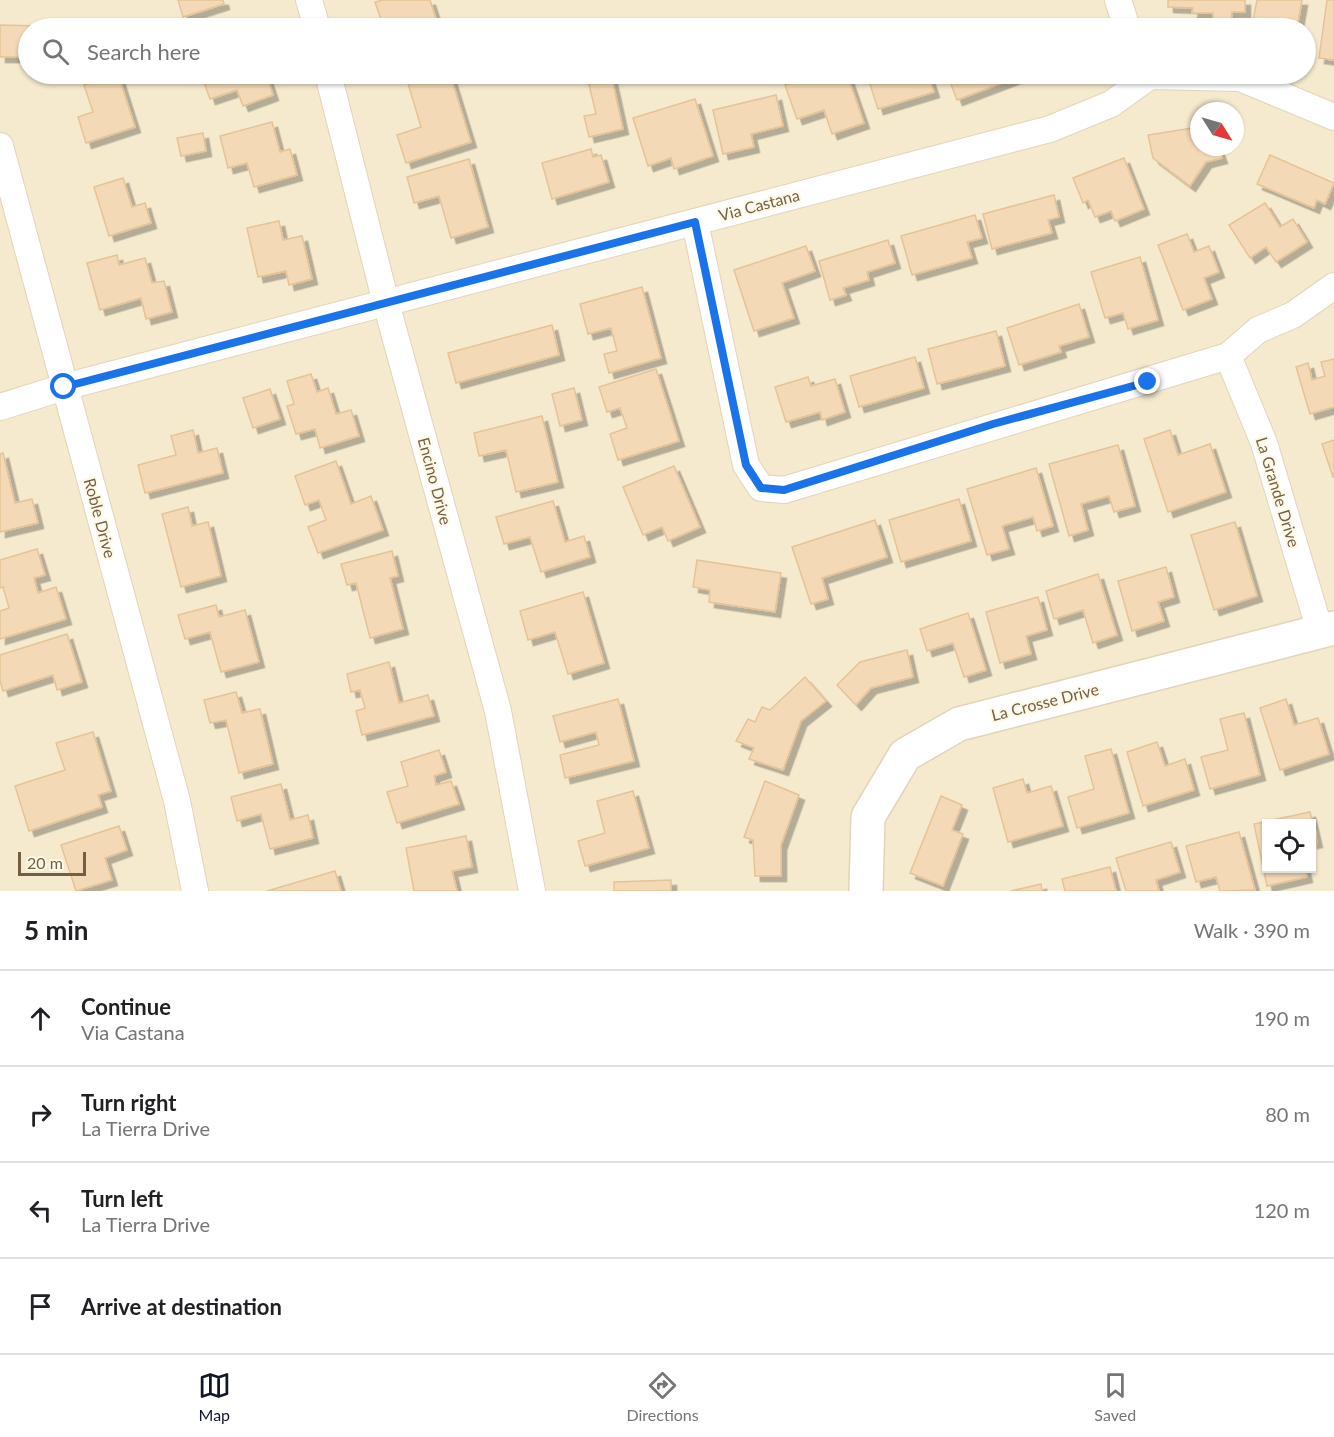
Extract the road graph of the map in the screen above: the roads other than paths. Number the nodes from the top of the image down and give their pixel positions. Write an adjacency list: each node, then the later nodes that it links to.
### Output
1 (309, 0): 3 (street)
2 (1118, 0): 4 (street)
3 (314, 18)
4 (1124, 18)
5 (331, 84): 12 (street, Encino Drive)
6 (1138, 84): 10 (street, Via Castana)
7 (1254, 84): 8 (street, Via Castana)
8 (1334, 117)
9 (0, 146): 14 (street, Roble Drive)
10 (695, 222): 12 (street, Via Castana); 13 (street)
11 (1334, 286): 13 (street)
12 (386, 303): 14 (street, Via Castana); 18 (street, Encino Drive)
13 (1228, 356): 16 (street, La Grande Drive)
14 (64, 387): 15 (street, Via Castana); 17 (street, Roble Drive)
15 (0, 407)
16 (1327, 630): 19 (street, La Crosse Drive)
17 (195, 891)
18 (532, 891)
19 (866, 891)

